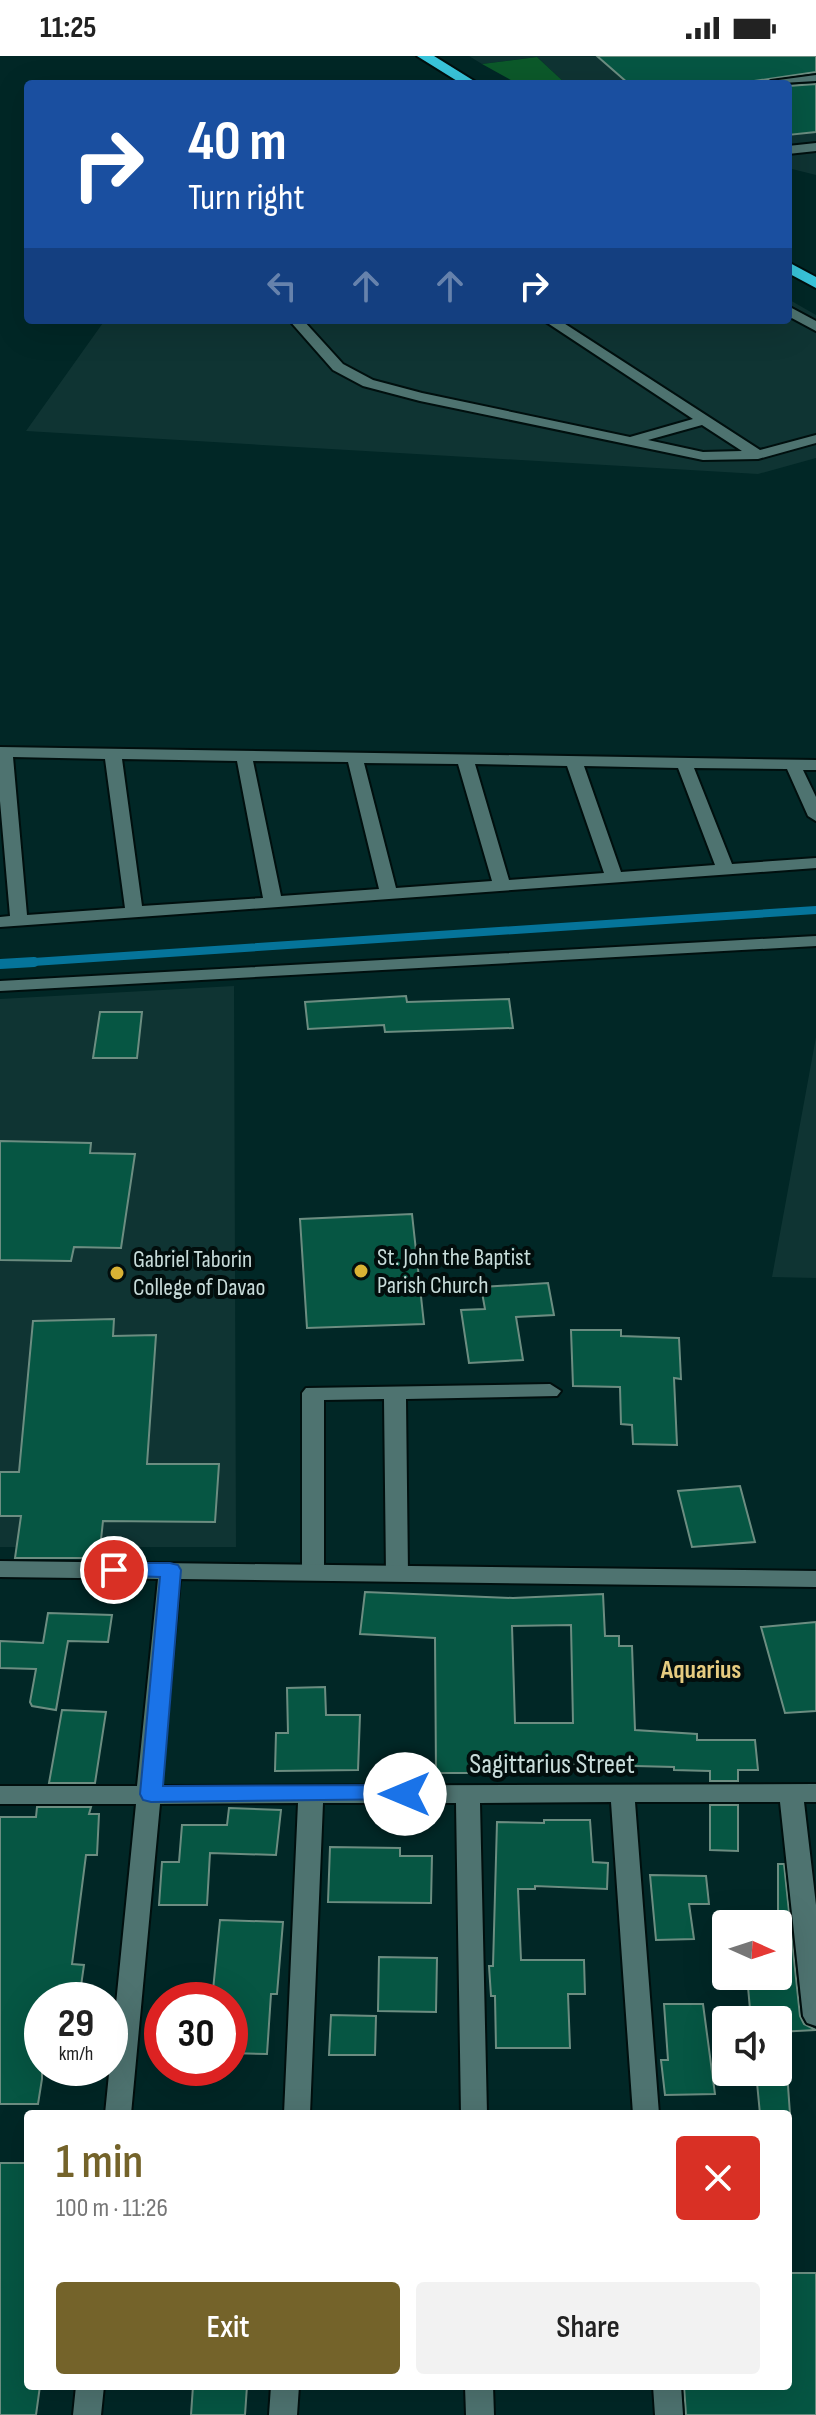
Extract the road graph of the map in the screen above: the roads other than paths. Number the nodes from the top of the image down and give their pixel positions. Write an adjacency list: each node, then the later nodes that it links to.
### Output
1 (424, 56): 3 (highway)
2 (816, 78): 4 (street)
3 (465, 80)
4 (792, 81)
5 (816, 147): 6 (street)
6 (792, 150)
7 (792, 269): 8 (highway)
8 (816, 283)
9 (792, 312): 12 (street)
10 (300, 324): 15 (street)
11 (556, 324): 13 (street)
12 (816, 327)
13 (704, 420): 15 (street); 16 (street)
14 (816, 439): 16 (street)
15 (630, 441): 16 (street)
16 (758, 455)
17 (2, 752): 18 (street); 34 (street)
18 (113, 754): 19 (street); 33 (street)
19 (244, 756): 20 (street); 32 (street)
20 (355, 758): 21 (street); 31 (street)
21 (465, 760): 22 (street); 30 (street)
22 (574, 761): 23 (street); 29 (street)
23 (684, 763): 24 (street); 28 (street)
24 (793, 765): 25 (street); 26 (street)
25 (816, 765)
26 (816, 816)
27 (816, 863): 28 (street)
28 (725, 869): 29 (street)
29 (614, 877): 30 (street)
30 (502, 886): 31 (street)
31 (389, 894): 32 (street)
32 (273, 902): 33 (street)
33 (134, 912): 34 (street)
34 (19, 921): 35 (street)
35 (0, 922)
36 (816, 941): 37 (street)
37 (0, 986)
38 (550, 1391): 39 (street)
39 (395, 1392): 42 (street); 43 (street)
40 (0, 1569): 41 (street)
41 (170, 1570): 42 (street); 48 (street)
42 (313, 1572): 43 (street)
43 (397, 1574): 44 (street)
44 (816, 1579)
45 (468, 1793): 46 (street, Sagittarius Street); 49 (street, Sagittarius Street); 54 (street)
46 (622, 1793): 47 (street, Sagittarius Street); 55 (street)
47 (804, 1793): 51 (street)
48 (151, 1794): 49 (street, Sagittarius Street); 50 (street, Sagittarius Street); 52 (street)
49 (311, 1794): 53 (street)
50 (0, 1795)
51 (816, 2016)
52 (118, 2110)
53 (297, 2110)
54 (474, 2110)
55 (646, 2110)
56 (90, 2390): 60 (street)
57 (285, 2390): 61 (street)
58 (479, 2390): 62 (street)
59 (667, 2390): 63 (street)
60 (87, 2415)
61 (283, 2415)
62 (480, 2415)
63 (669, 2415)

